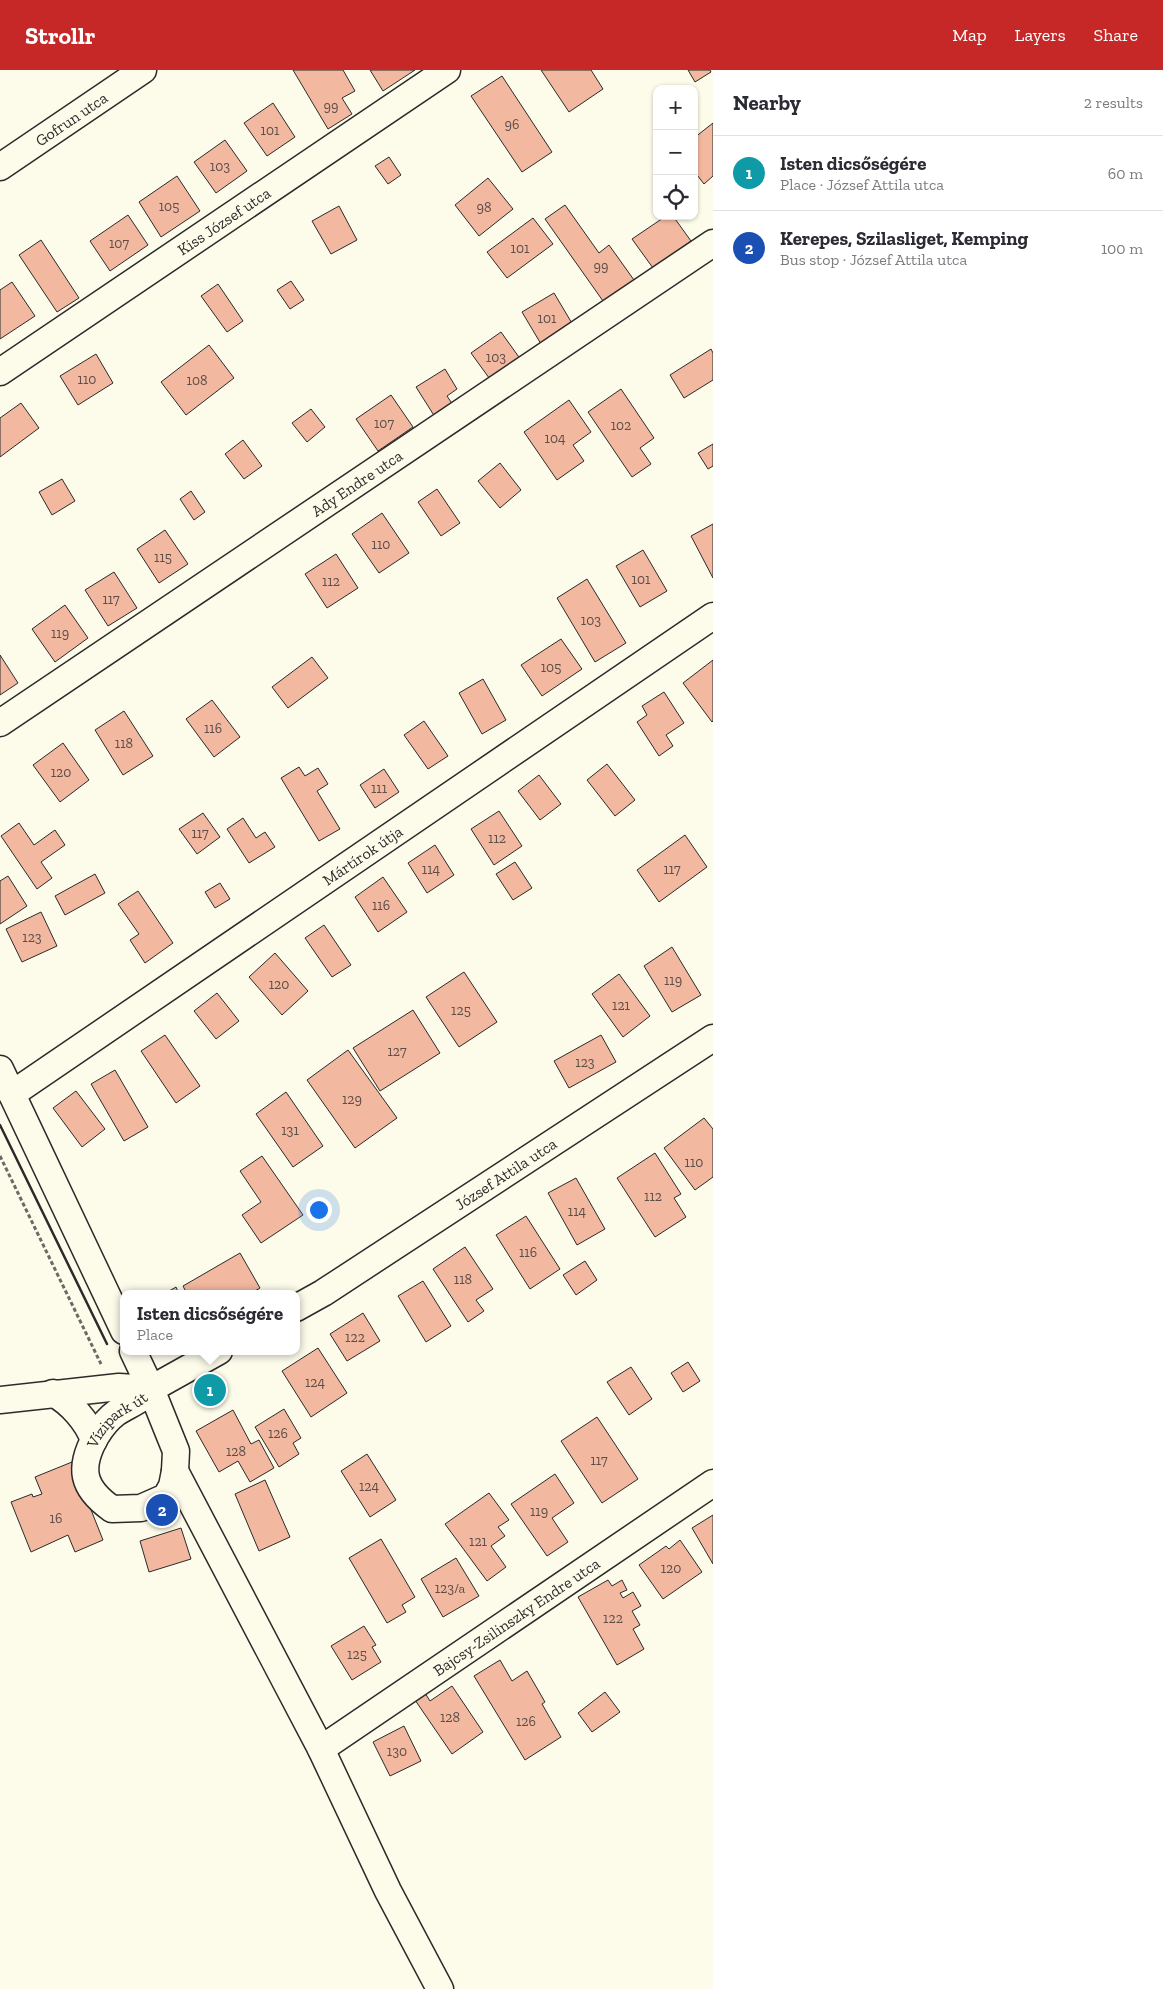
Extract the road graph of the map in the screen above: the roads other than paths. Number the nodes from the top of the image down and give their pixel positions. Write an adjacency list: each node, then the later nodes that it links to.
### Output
1 (143, 70): 3 (street, Gofrun utca)
2 (447, 70): 5 (street, Kiss József utca)
3 (0, 167)
4 (713, 243): 7 (street, Ady Endre utca)
5 (0, 372)
6 (713, 616): 10 (street, Mártírok útja)
7 (0, 723)
8 (713, 1038): 11 (street, József Attila utca)
9 (0, 1069): 10 (street)
10 (12, 1094): 12 (street)
11 (300, 1306)
12 (120, 1323)
13 (135, 1355): 15 (street)
14 (212, 1355): 15 (street)
15 (151, 1389): 16 (street, Vízipark út); 18 (street, Vízipark út); 19 (street)
16 (53, 1393): 17 (street, Vízipark út); 18 (street)
17 (0, 1400)
18 (94, 1440): 19 (street, Vízipark út)
19 (175, 1471): 21 (street)
20 (713, 1483): 21 (street, Bajcsy-Zsilinszky Endre utca)
21 (321, 1749): 22 (street)
22 (440, 1989)

